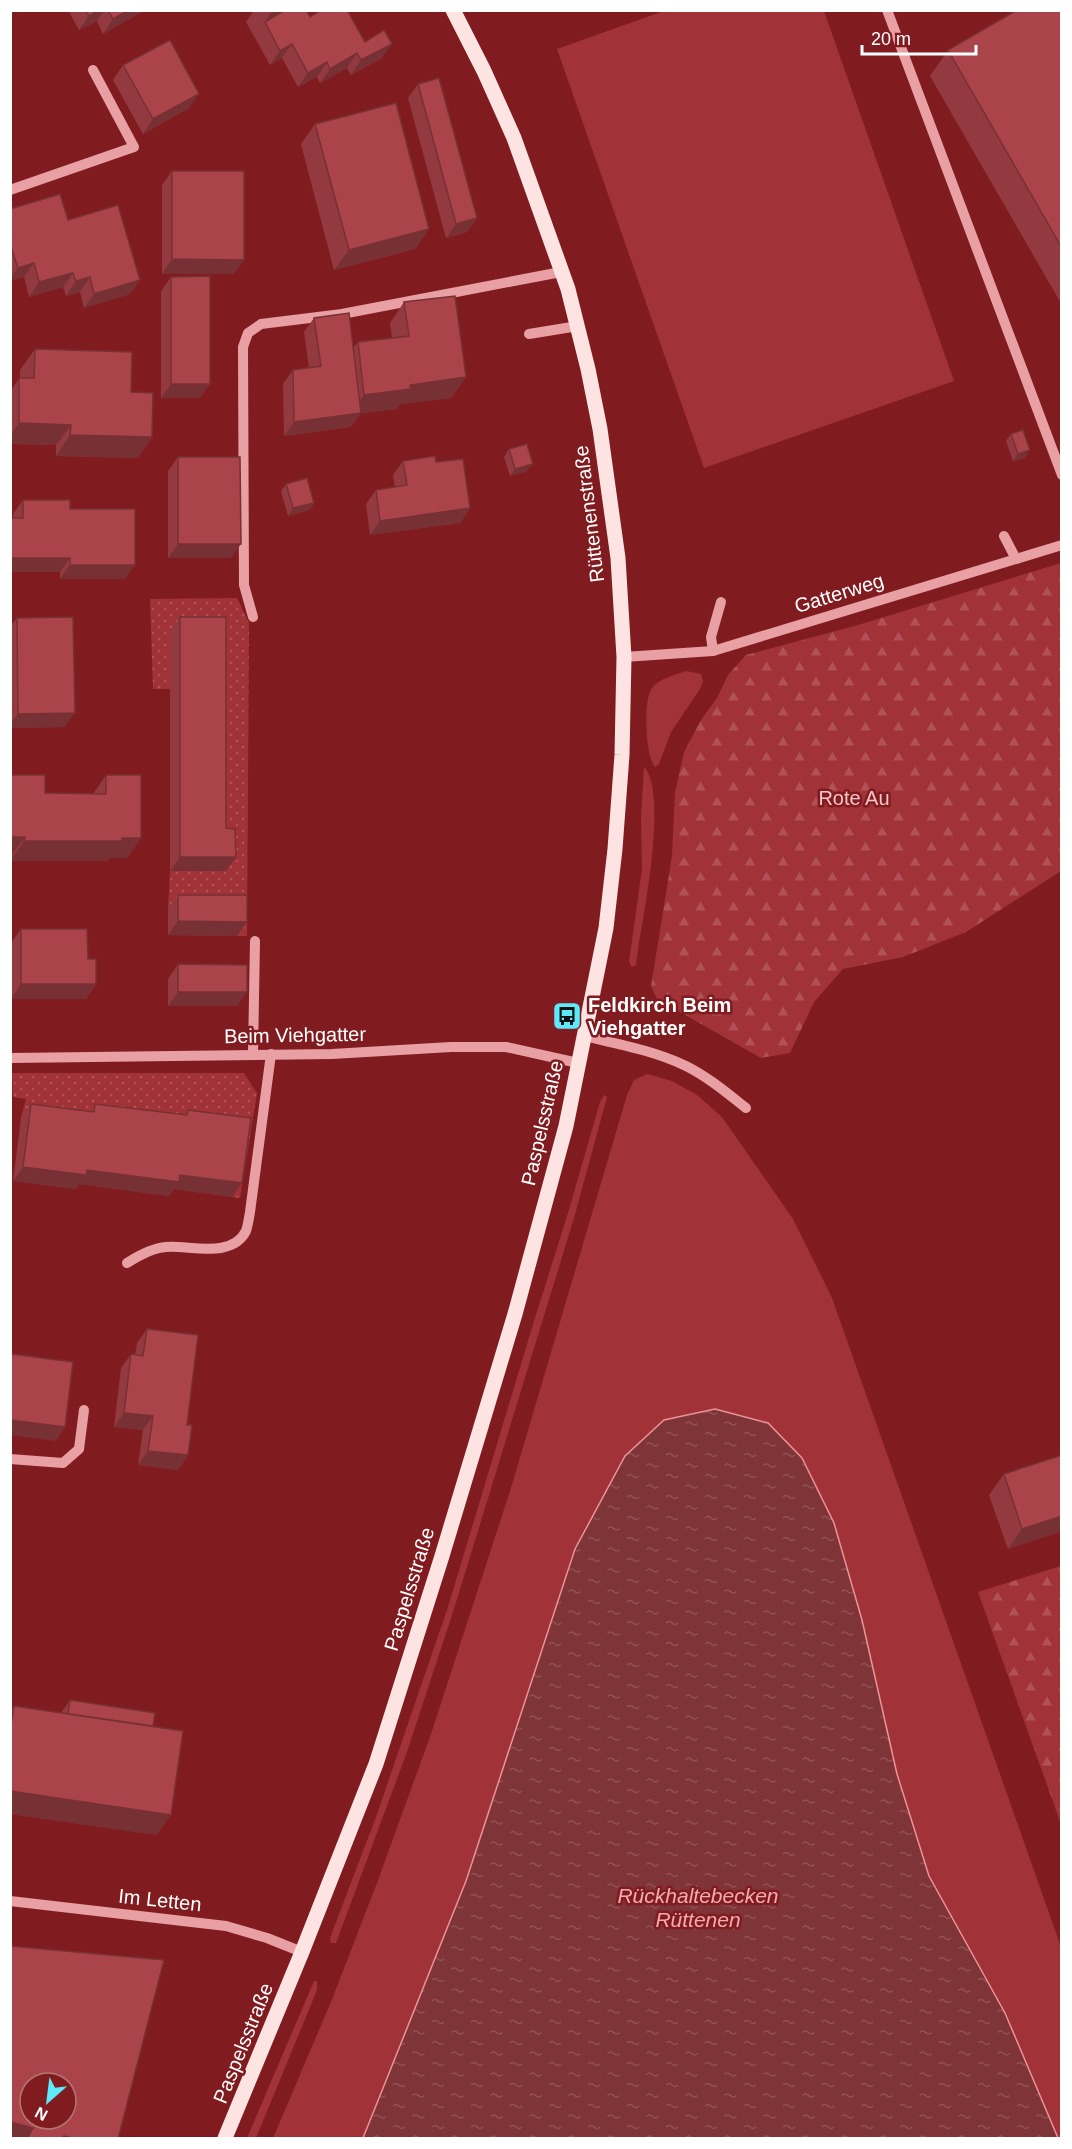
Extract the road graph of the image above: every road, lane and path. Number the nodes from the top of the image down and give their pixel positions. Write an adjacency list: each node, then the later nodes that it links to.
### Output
1 (887, 10): 8 (street)
2 (453, 11): 5 (main road, Rüttenenstraße)
3 (93, 70): 4 (street)
4 (10, 190)
5 (561, 272): 6 (main road, Rüttenenstraße); 13 (street)
6 (578, 326): 7 (street); 15 (main road, Rüttenenstraße)
7 (529, 334)
8 (1062, 475)
9 (1004, 536): 11 (street)
10 (1062, 545): 11 (street, Gatterweg)
11 (1016, 559): 14 (street, Gatterweg)
12 (721, 602): 14 (street)
13 (253, 617)
14 (713, 651): 15 (street, Gatterweg)
15 (624, 657): 17 (main road, Rüttenenstraße)
16 (255, 941): 18 (street)
17 (584, 1036): 21 (main road, Paspelsstraße); 22 (street)
18 (253, 1054): 19 (street, Beim Viehgatter); 20 (street, Beim Viehgatter)
19 (271, 1054): 21 (street, Beim Viehgatter); 23 (street)
20 (10, 1058)
21 (578, 1063): 27 (main road, Paspelsstraße)
22 (746, 1108)
23 (126, 1263)
24 (84, 1410): 25 (street)
25 (10, 1459)
26 (10, 1901): 27 (street, Im Letten)
27 (302, 1952): 28 (main road, Paspelsstraße)
28 (225, 2139)

